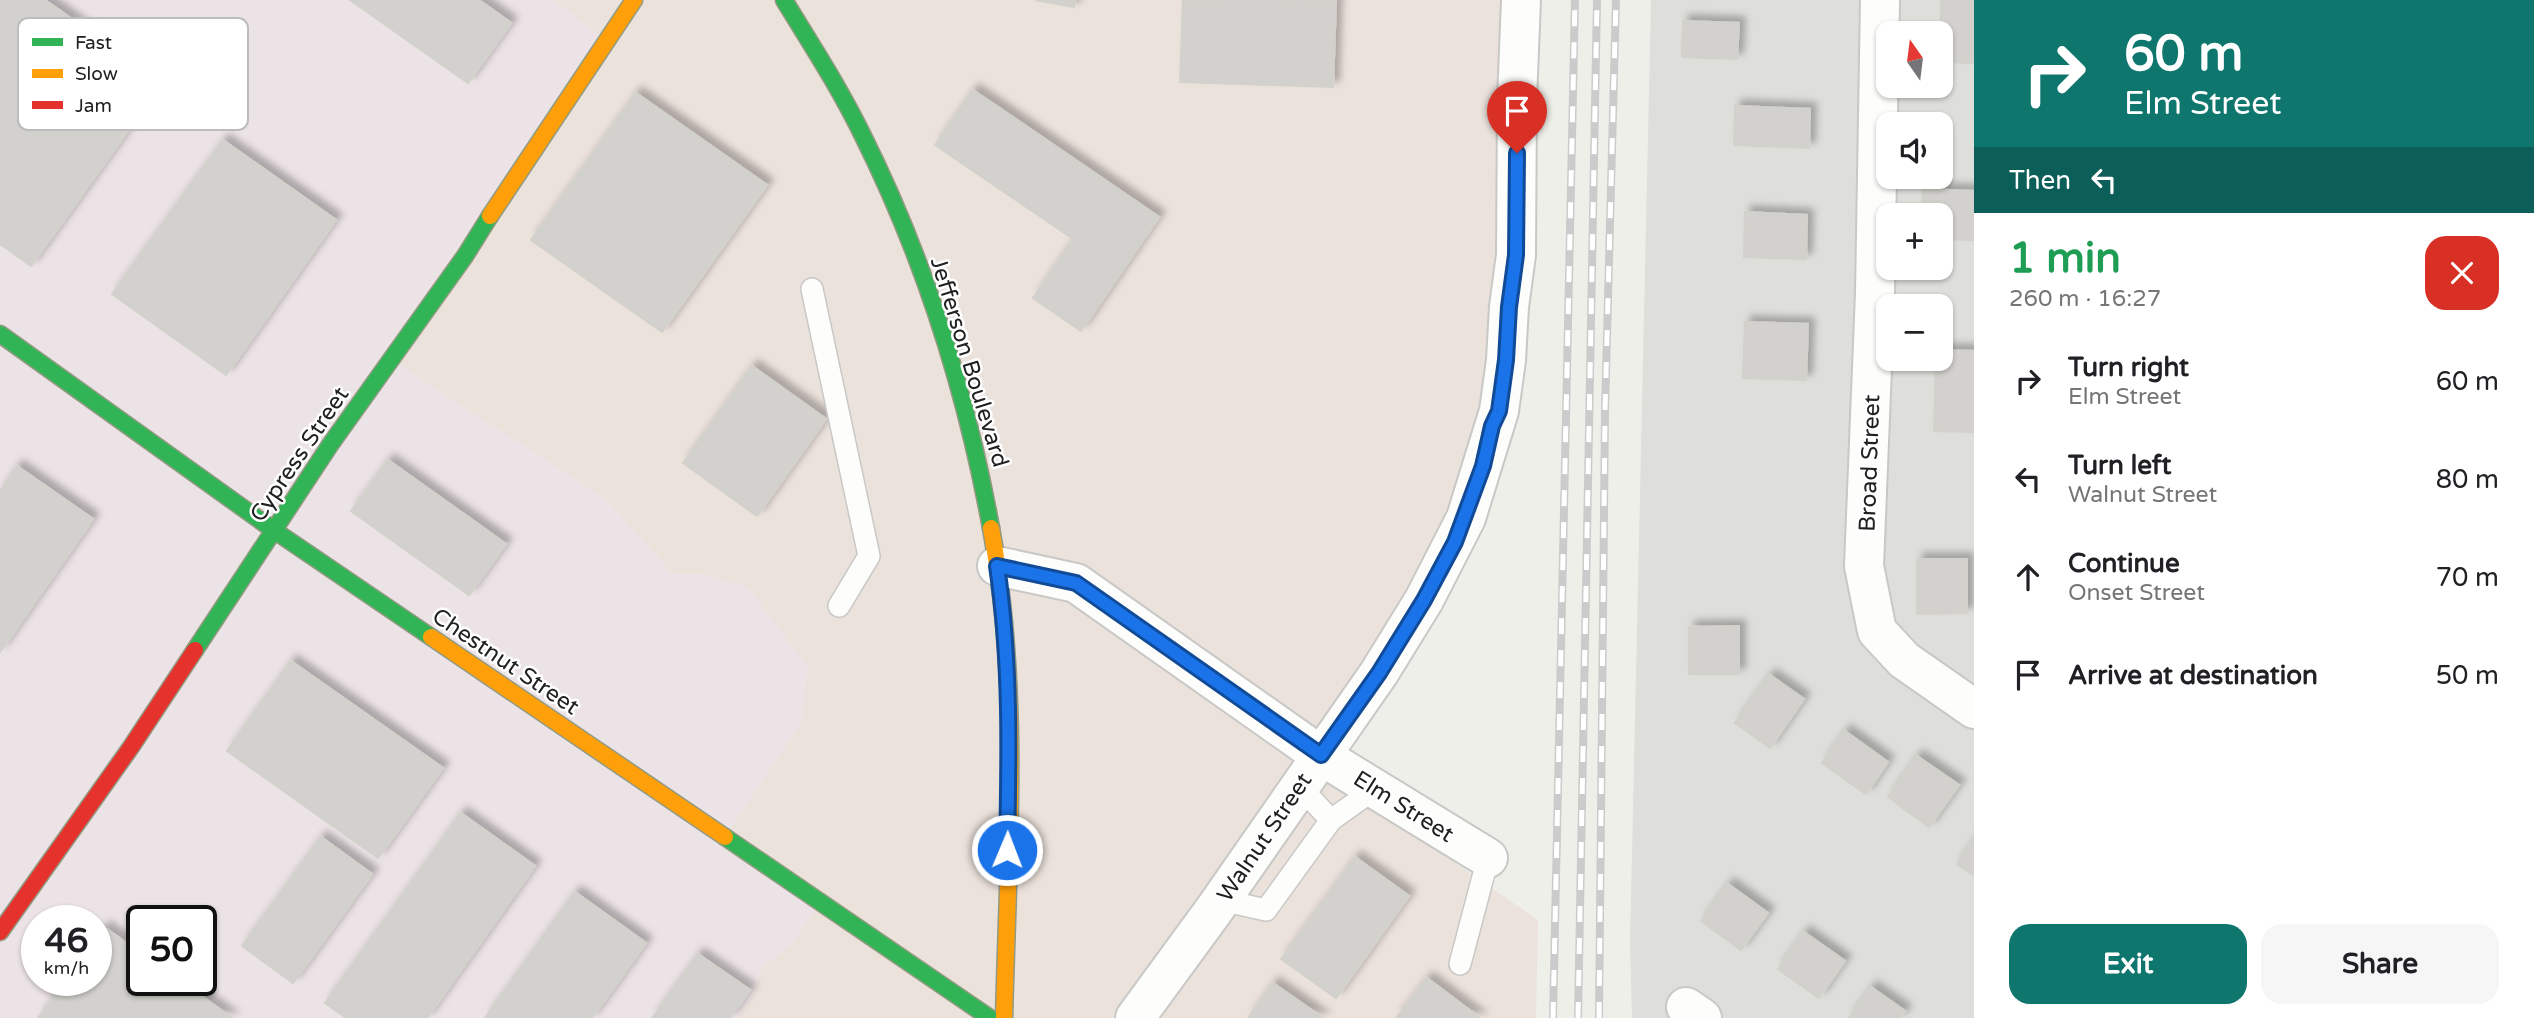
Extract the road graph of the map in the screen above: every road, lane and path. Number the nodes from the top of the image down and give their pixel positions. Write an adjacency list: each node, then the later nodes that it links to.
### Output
1 (634, 0): 7 (street, Cypress Street)
2 (784, 0): 8 (street, Jefferson Boulevard)
3 (1521, 0): 11 (street, Walnut Street)
4 (1880, 0): 10 (street, Broad Street)
5 (812, 289): 9 (lane)
6 (0, 334): 7 (street, Chestnut Street)
7 (275, 531): 17 (street, Cypress Street); 19 (street, Chestnut Street)
8 (997, 566): 11 (street, Elm Street); 20 (street, Jefferson Boulevard)
9 (839, 606)
10 (1974, 709)
11 (1321, 755): 12 (street, Walnut Street); 13 (street, Elm Street)
12 (1299, 786): 14 (lane); 16 (street, Walnut Street)
13 (1376, 789): 14 (lane); 15 (street, Elm Street)
14 (1331, 820): 16 (lane)
15 (1488, 858): 18 (lane)
16 (1221, 901): 21 (street, Walnut Street)
17 (0, 932)
18 (1460, 964)
19 (990, 1018)
20 (1004, 1018)
21 (1135, 1018)

